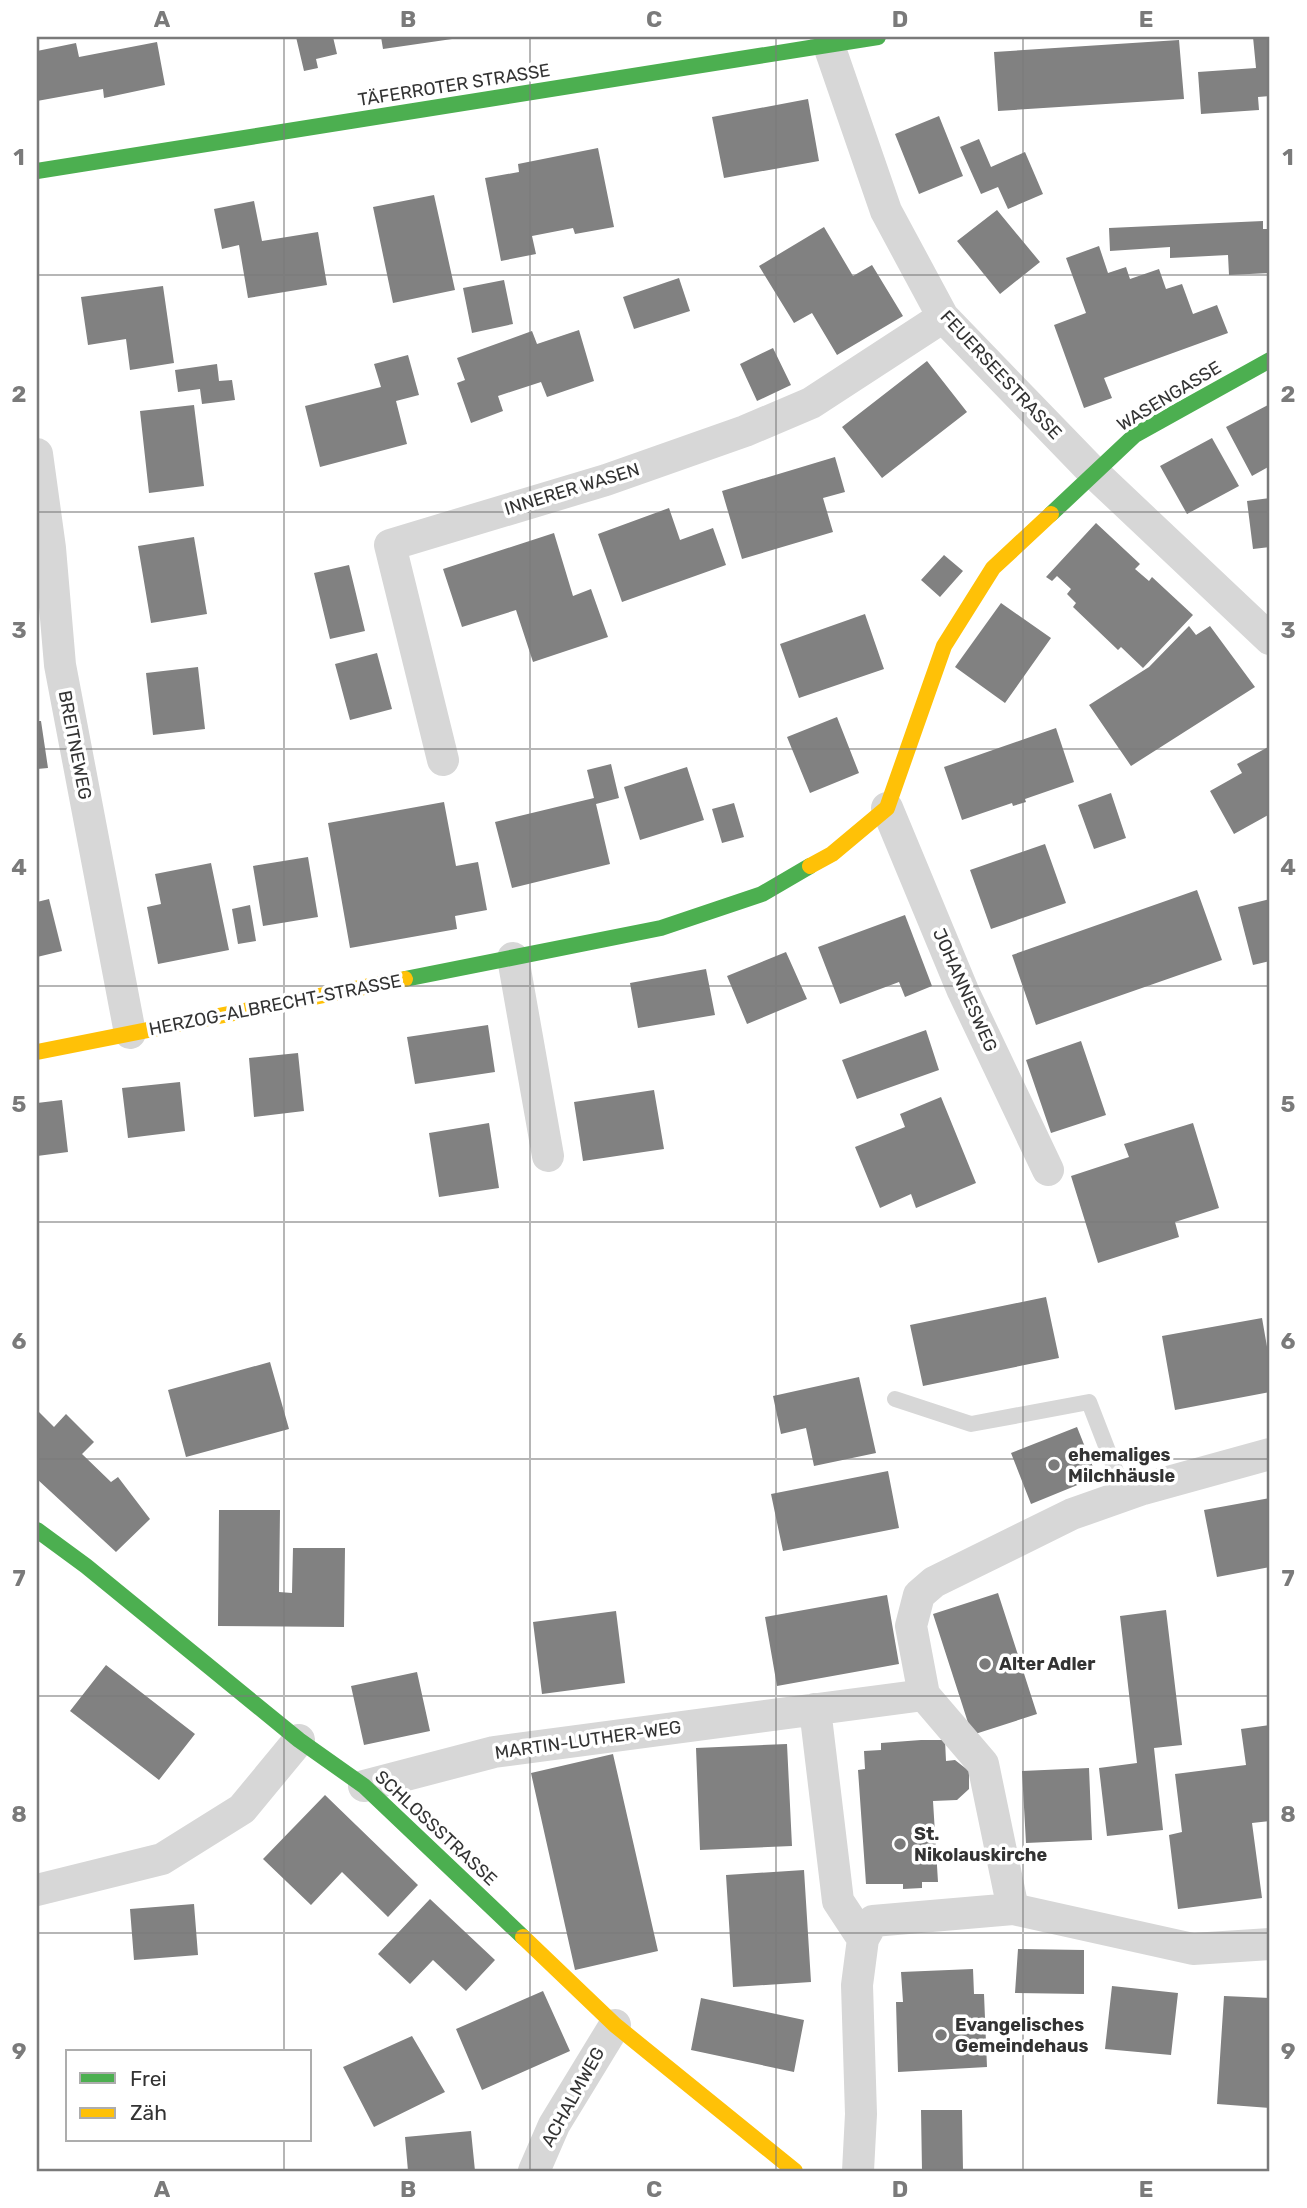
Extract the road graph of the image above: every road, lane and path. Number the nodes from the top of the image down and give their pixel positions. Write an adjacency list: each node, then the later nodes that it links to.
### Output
1 (878, 37): 2 (street, TÄFERROTER STRASSE)
2 (827, 41): 3 (street, TÄFERROTER STRASSE); 4 (street, FEUERSEESTRASSE)
3 (37, 171)
4 (943, 317): 7 (street, FEUERSEESTRASSE); 10 (street, INNERER WASEN)
5 (1270, 360): 7 (street, WASENGASSE)
6 (37, 454): 9 (street, BREITNEWEG)
7 (1093, 472): 8 (street, FEUERSEESTRASSE); 11 (street)
8 (1270, 639)
9 (48, 666): 13 (street, BREITNEWEG)
10 (443, 761)
11 (887, 808): 12 (street, HERZOG-ALBRECHT-STRASSE); 16 (street, JOHANNESWEG)
12 (513, 958): 13 (street, HERZOG-ALBRECHT-STRASSE); 15 (street)
13 (130, 1033): 14 (street, HERZOG-ALBRECHT-STRASSE)
14 (37, 1052)
15 (548, 1156)
16 (1048, 1170)
17 (895, 1399): 19 (lane)
18 (1270, 1454): 19 (street)
19 (1125, 1496): 21 (street)
20 (37, 1530): 23 (street, SCHLOSSSTRASSE)
21 (924, 1695): 22 (street, MARTIN-LUTHER-WEG); 26 (street)
22 (815, 1709): 24 (street, MARTIN-LUTHER-WEG); 27 (street)
23 (299, 1740): 24 (street, SCHLOSSSTRASSE); 25 (street)
24 (364, 1786): 29 (street, SCHLOSSSTRASSE)
25 (37, 1890)
26 (1013, 1909): 27 (street); 28 (street)
27 (863, 1939): 32 (street)
28 (1270, 1944)
29 (615, 2025): 30 (street, ACHALMWEG); 31 (street, SCHLOSSSTRASSE)
30 (534, 2171)
31 (795, 2171)
32 (858, 2171)

